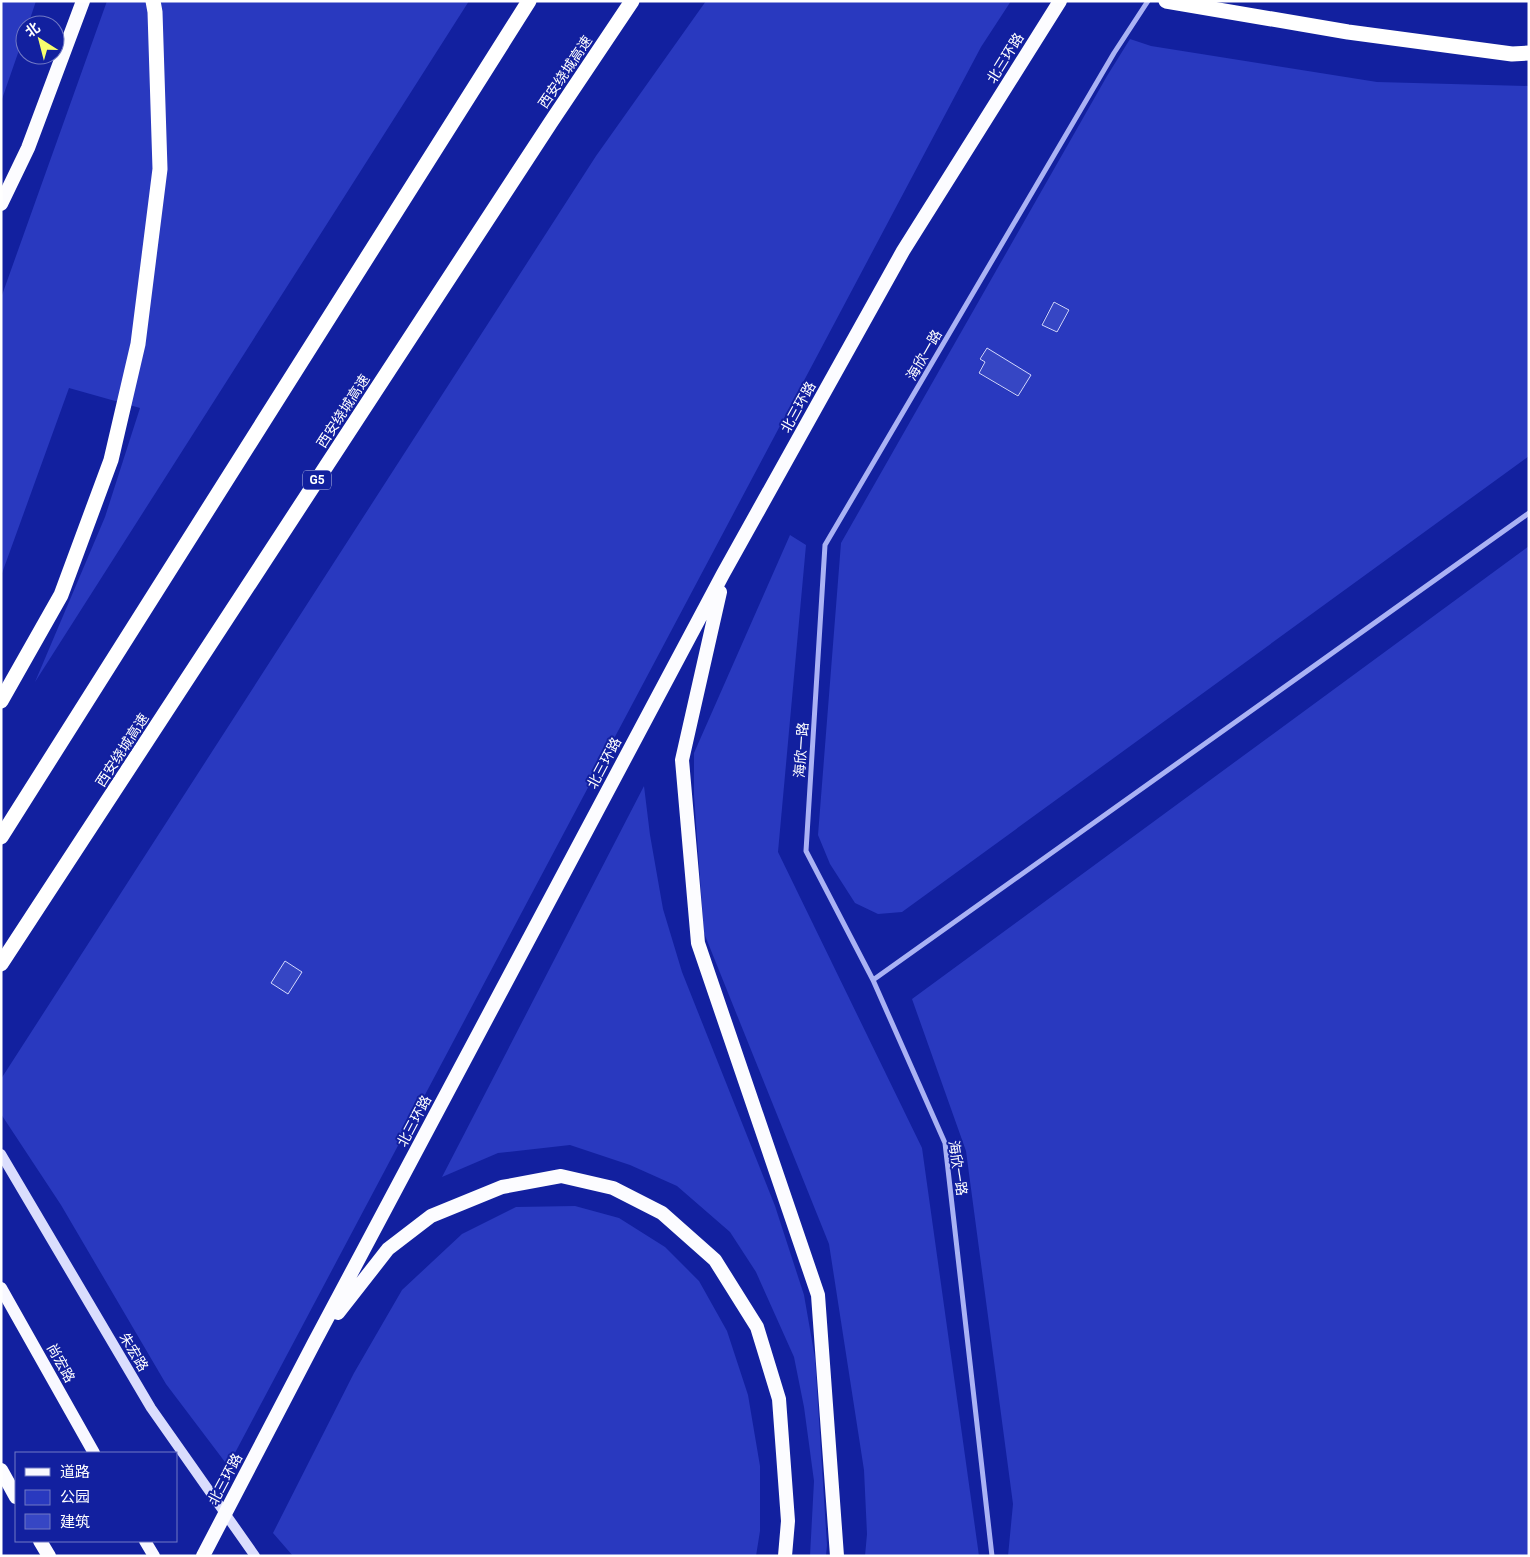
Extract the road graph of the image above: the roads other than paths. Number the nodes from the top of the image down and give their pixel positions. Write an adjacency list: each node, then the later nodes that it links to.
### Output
1 (83, 1): 9 (highway)
2 (153, 1): 12 (highway)
3 (529, 1): 13 (highway)
4 (632, 1): 14 (highway, 西安绕城高速 / G5)
5 (1060, 1): 11 (highway, 北三环路)
6 (1148, 1): 15 (street, 海欣一路)
7 (1166, 1): 8 (highway)
8 (1529, 53)
9 (1, 204)
10 (1529, 513): 15 (street)
11 (724, 574): 18 (highway, 北三环路); 29 (highway)
12 (1, 701)
13 (1, 837)
14 (2, 962)
15 (873, 980): 30 (street, 海欣一路)
16 (1, 1154): 27 (main road, 朱宏路)
17 (1, 1288): 19 (main road, 尚宏路)
18 (314, 1343): 26 (highway, 北三环路); 28 (highway)
19 (93, 1452)
20 (1, 1470): 21 (highway)
21 (15, 1495)
22 (41, 1542): 24 (highway)
23 (146, 1542): 25 (main road)
24 (49, 1556)
25 (154, 1556)
26 (203, 1556)
27 (254, 1556)
28 (785, 1556)
29 (837, 1556)
30 (992, 1556)

